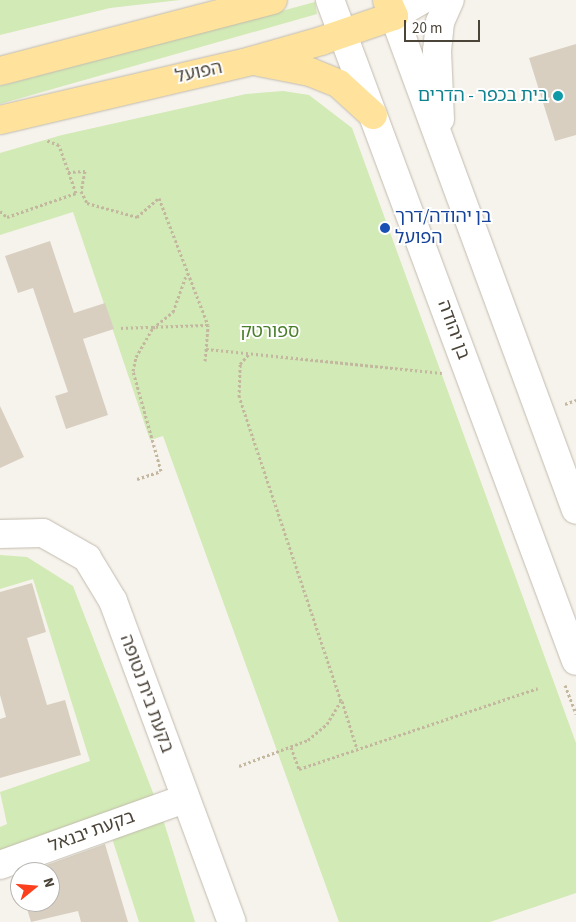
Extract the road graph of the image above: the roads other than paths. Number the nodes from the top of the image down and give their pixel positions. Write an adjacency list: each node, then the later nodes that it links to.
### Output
1 (274, 0): 5 (main road)
2 (330, 0): 7 (street, בן יהודה)
3 (422, 0): 6 (street)
4 (450, 0): 12 (street)
5 (249, 4): 9 (main road)
6 (391, 8): 7 (main road, הפועל); 12 (street)
7 (344, 33): 8 (main road, הפועל); 10 (street, בן יהודה)
8 (250, 61): 10 (main road); 11 (main road, הפועל)
9 (0, 71)
10 (373, 115): 15 (street, בן יהודה)
11 (0, 120)
12 (444, 158): 13 (street)
13 (576, 510)
14 (0, 534): 16 (street, בקעת בית נטופה)
15 (576, 661)
16 (184, 799): 17 (street, בקעת יבנאל); 18 (street, בקעת בית נטופה)
17 (0, 865)
18 (232, 922)

